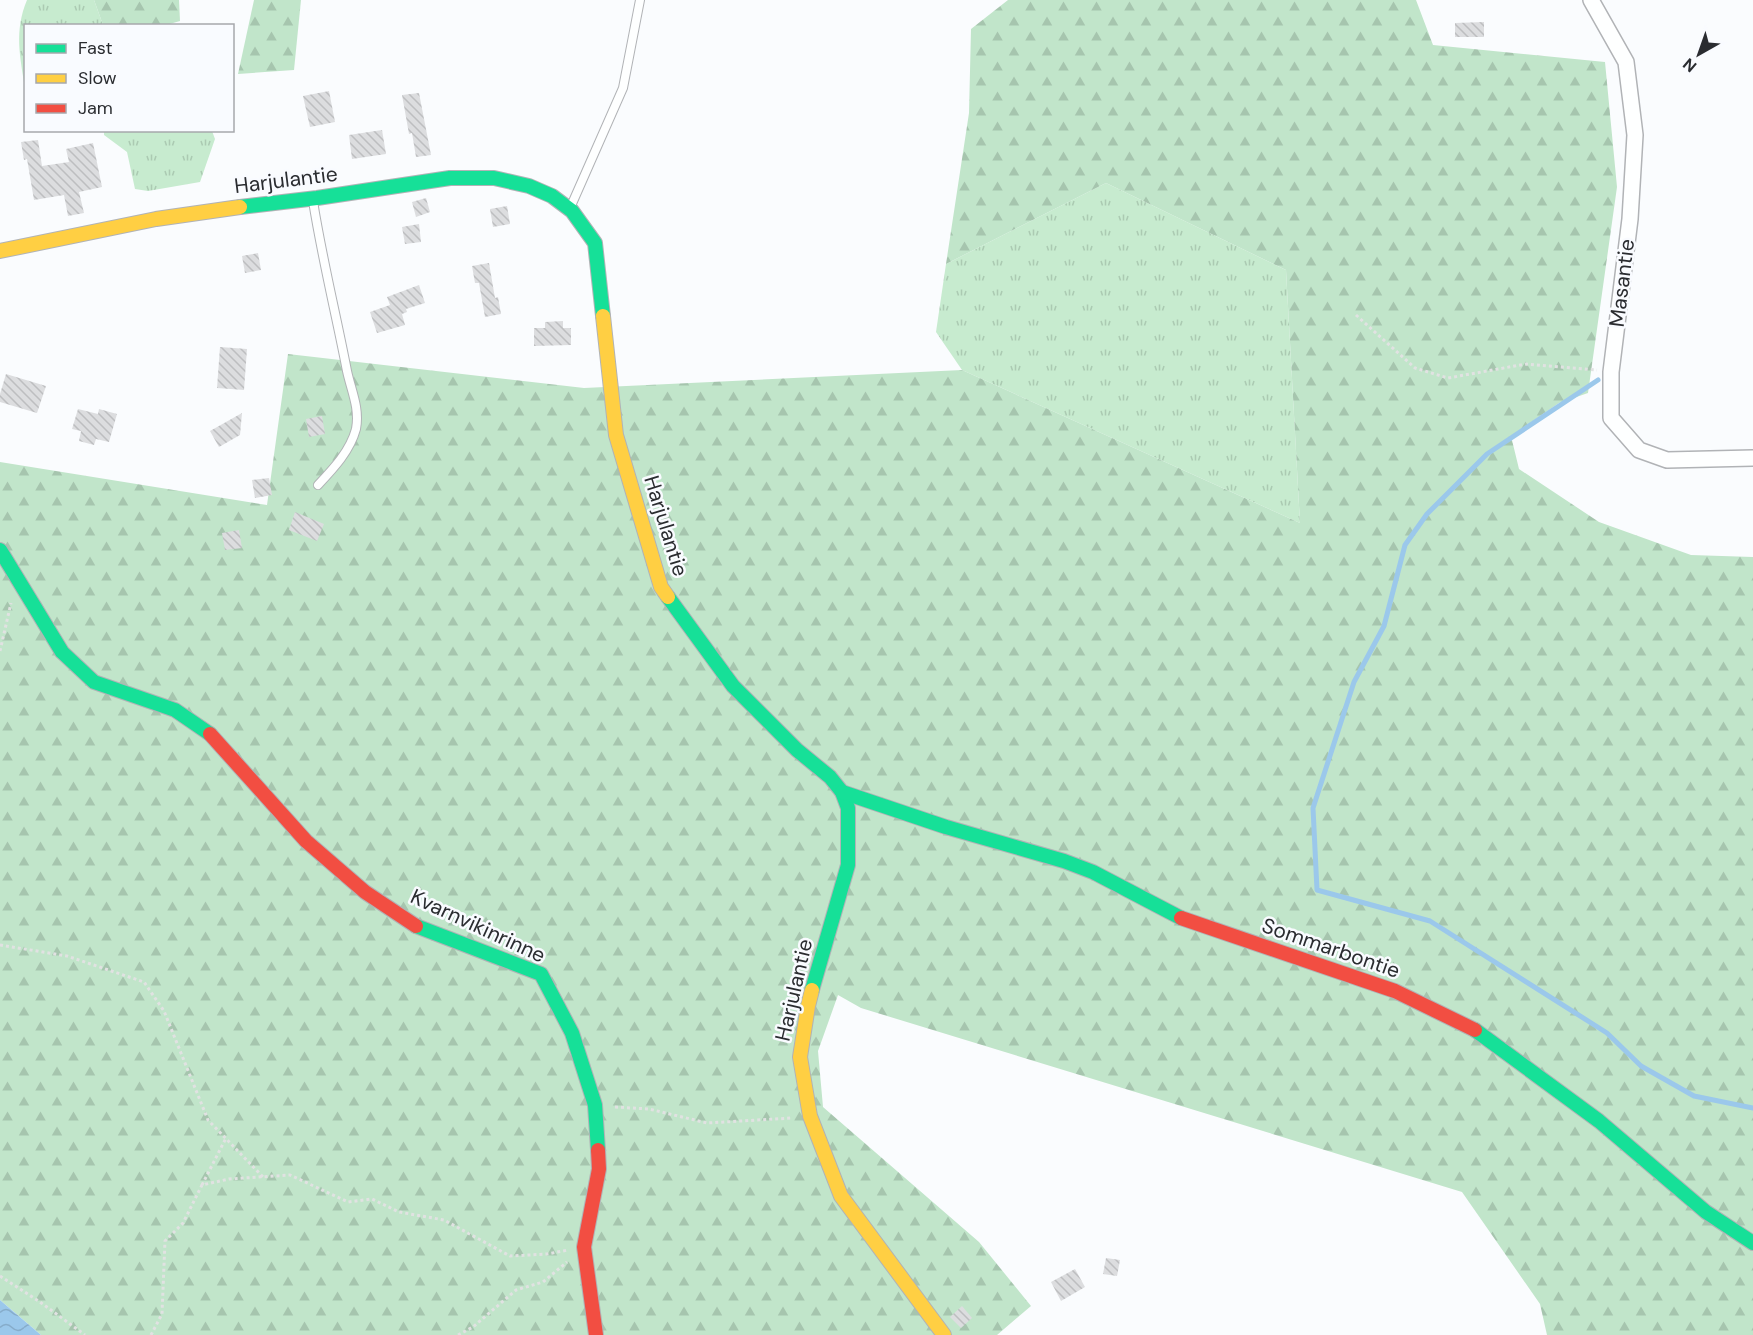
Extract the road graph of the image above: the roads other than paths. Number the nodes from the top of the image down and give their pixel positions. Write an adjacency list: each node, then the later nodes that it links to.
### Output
1 (640, 0): 4 (lane)
2 (1591, 0): 6 (street, Masantie)
3 (313, 199): 4 (street, Harjulantie); 5 (street, Harjulantie); 7 (lane)
4 (570, 207): 9 (street, Harjulantie)
5 (0, 251)
6 (1753, 458)
7 (318, 485)
8 (0, 550): 11 (street, Kvarnvikinrinne)
9 (842, 792): 10 (street, Sommarbontie); 12 (street, Harjulantie)
10 (1753, 1243)
11 (596, 1335)
12 (944, 1335)

